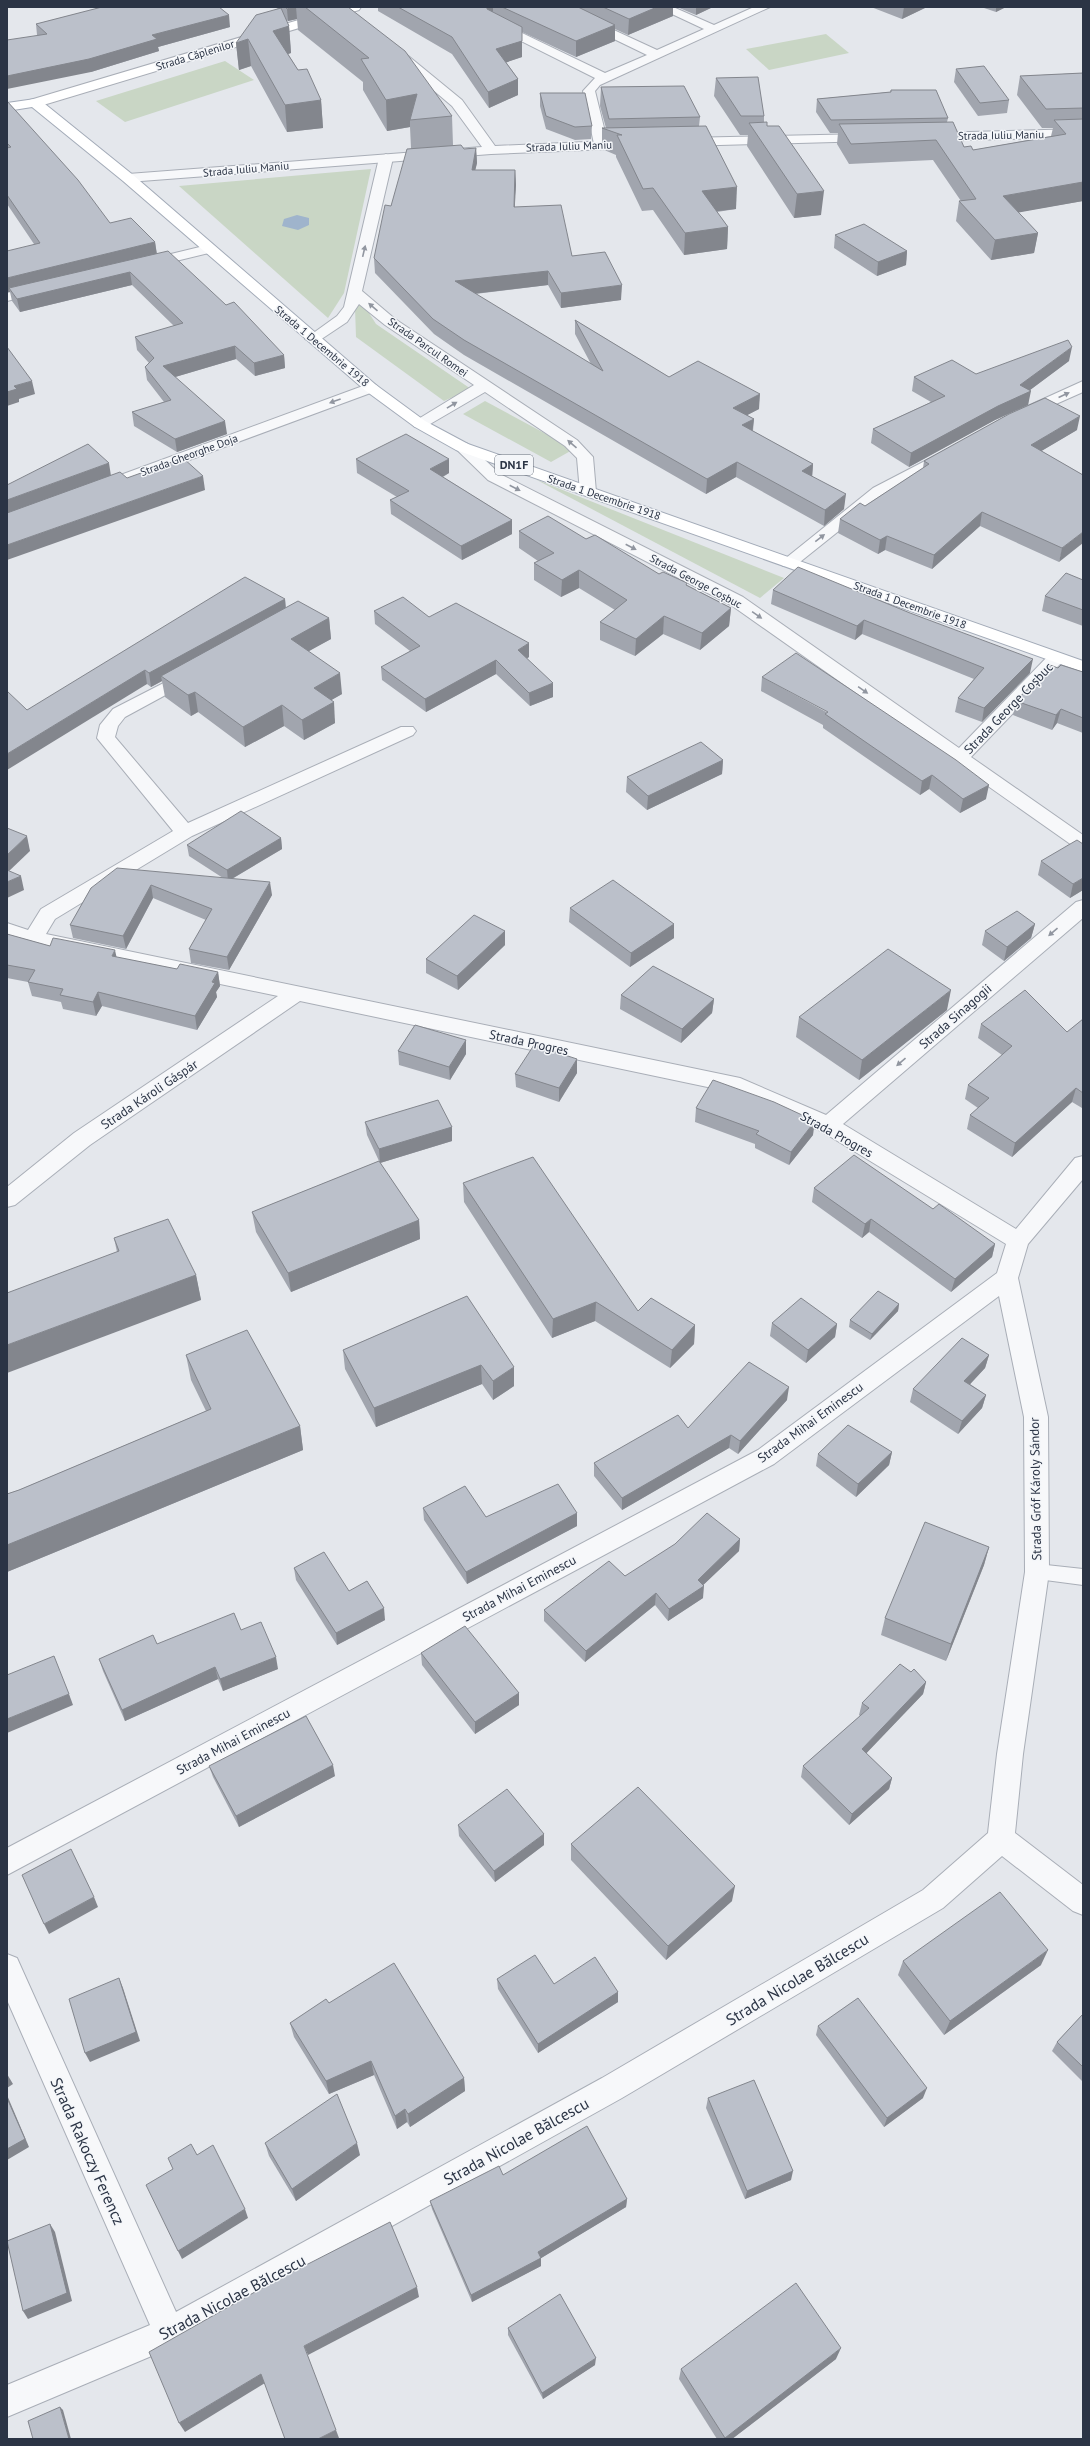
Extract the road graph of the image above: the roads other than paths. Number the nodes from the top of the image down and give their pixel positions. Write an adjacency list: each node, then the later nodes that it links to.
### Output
1 (554, 7): 9 (street)
2 (663, 7): 7 (street)
3 (764, 7): 7 (street)
4 (348, 8): 5 (street); 11 (main road, Strada Căplenilor)
5 (358, 20)
6 (494, 24): 10 (street)
7 (714, 29): 9 (street)
8 (387, 44): 19 (street)
9 (656, 54): 10 (street)
10 (603, 77): 18 (street)
11 (36, 103): 12 (main road, Strada Căplenilor); 21 (main road, Strada 1 Decembrie 1918 / DN1F)
12 (7, 107)
13 (1083, 133): 14 (street, Strada Iuliu Maniu)
14 (917, 137)
15 (878, 138): 17 (street)
16 (648, 143): 18 (street, Strada Iuliu Maniu)
17 (672, 143)
18 (601, 144): 19 (street, Strada Iuliu Maniu)
19 (491, 150): 20 (street, Strada Iuliu Maniu)
20 (386, 158): 21 (street, Strada Iuliu Maniu); 25 (street, one-way to 20)
21 (128, 178): 22 (main road, Strada 1 Decembrie 1918 / DN1F)
22 (208, 249): 23 (street); 27 (main road, Strada 1 Decembrie 1918 / DN1F)
23 (131, 268)
24 (53, 286): 26 (street)
25 (354, 292): 27 (street); 28 (street, Strada Parcul Romei, one-way to 25)
26 (7, 297)
27 (312, 339): 30 (main road, Strada 1 Decembrie 1918 / DN1F)
28 (484, 386): 32 (street, Strada Parcul Romei, one-way to 28); 36 (street, Strada Parcul Romei, one-way to 28)
29 (1083, 386): 31 (street, one-way to 29)
30 (372, 388): 32 (main road, Strada 1 Decembrie 1918 / DN1F); 35 (street, Strada Gheorghe Doja, one-way to 35)
31 (1008, 421)
32 (420, 424): 34 (main road, Strada 1 Decembrie 1918 / DN1F)
33 (960, 446): 37 (street, one-way to 33)
34 (462, 447): 36 (main road, Strada 1 Decembrie 1918 / DN1F); 42 (street, Strada George Coșbuc, one-way to 42)
35 (88, 492)
36 (588, 492): 37 (main road, Strada 1 Decembrie 1918 / DN1F)
37 (789, 562): 38 (main road, Strada 1 Decembrie 1918 / DN1F)
38 (1056, 658): 40 (main road, Strada 1 Decembrie 1918 / DN1F); 42 (street, Strada George Coșbuc)
39 (202, 667): 43 (street)
40 (1083, 667)
41 (407, 731): 43 (street)
42 (960, 758): 44 (street, Strada George Coșbuc)
43 (185, 832): 47 (street)
44 (1083, 844)
45 (1083, 907): 49 (street, Strada Sinagogii, one-way to 49)
46 (7, 930): 47 (street, Strada Progres)
47 (33, 938): 48 (street, Strada Progres)
48 (296, 994): 49 (street, Strada Progres); 51 (street, Strada Károli Gáspár)
49 (828, 1125): 52 (street, Strada Progres)
50 (1083, 1164): 52 (street, Strada Gróf Károly Sándor)
51 (7, 1199)
52 (1018, 1241): 53 (street, Strada Gróf Károly Sándor)
53 (1007, 1278): 54 (street, Strada Gróf Károly Sándor); 57 (street, Strada Mihai Eminescu)
54 (1037, 1572): 55 (lane); 56 (street, Strada Gróf Károly Sándor)
55 (1083, 1577)
56 (1001, 1839): 58 (street); 60 (street, Strada Nicolae Bălcescu)
57 (7, 1862)
58 (1083, 1902)
59 (7, 1968): 60 (street, Strada Rakoczy Ferencz)
60 (169, 2333): 61 (street, Strada Nicolae Bălcescu)
61 (7, 2401)

